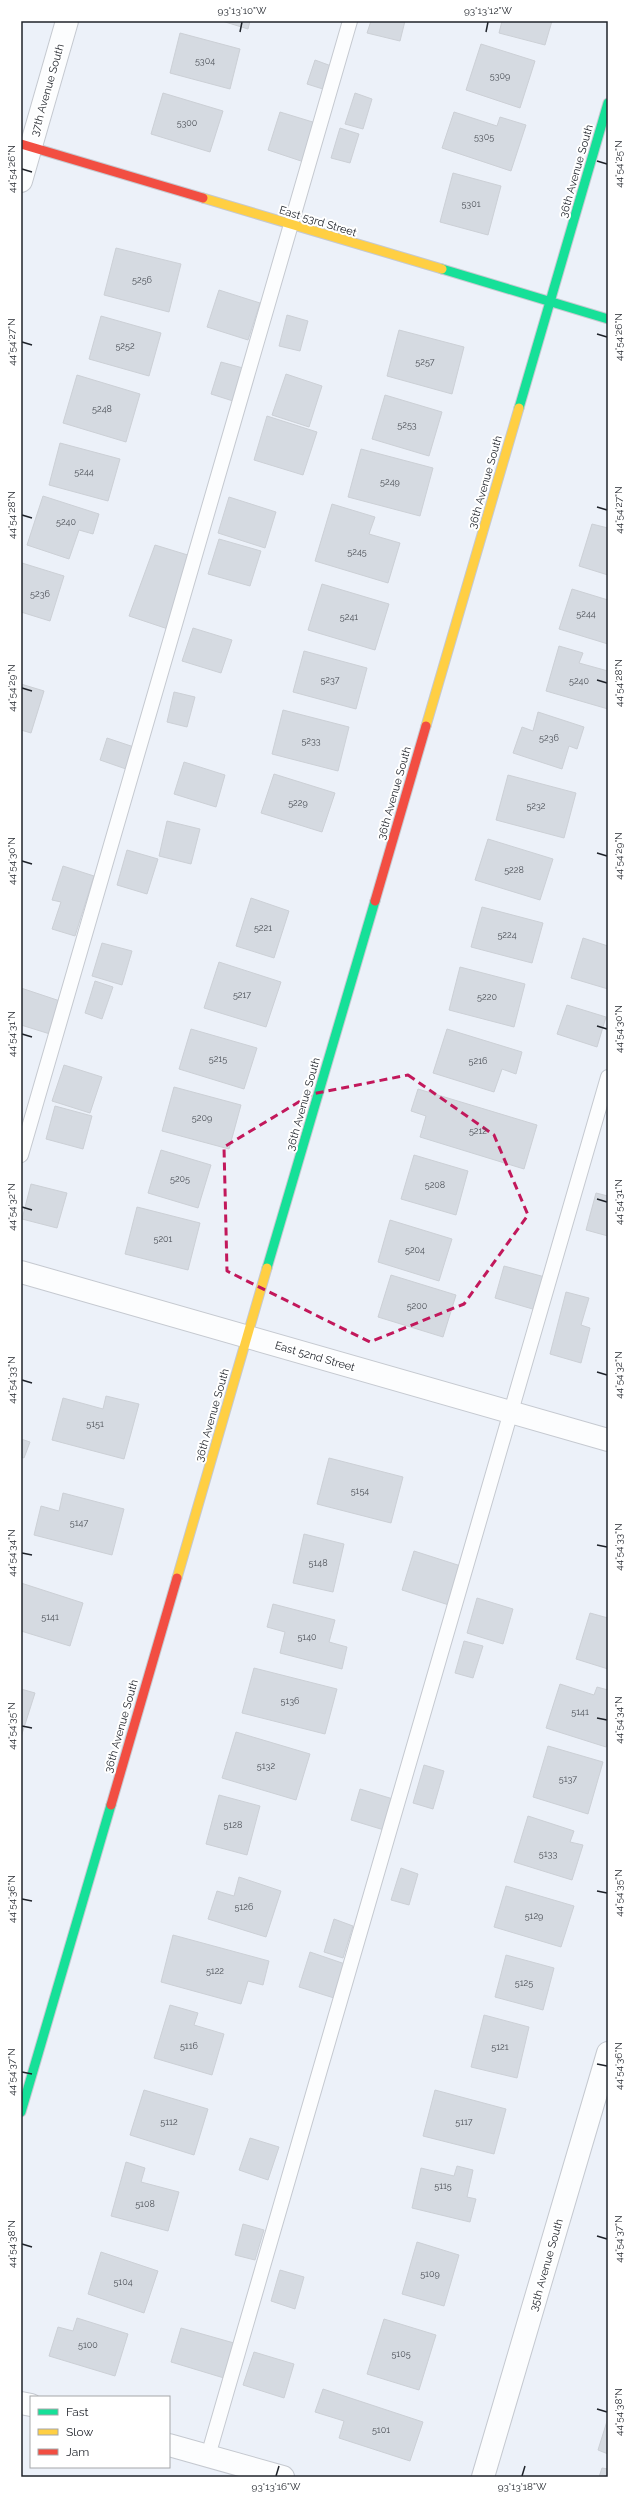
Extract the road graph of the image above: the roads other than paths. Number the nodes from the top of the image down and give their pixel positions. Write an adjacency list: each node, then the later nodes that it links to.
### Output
1 (67, 21): 4 (street, 37th Avenue South)
2 (350, 21): 6 (lane)
3 (608, 103): 7 (street, 36th Avenue South)
4 (26, 146): 5 (street, 37th Avenue South); 6 (street, East 53rd Street)
5 (21, 181)
6 (290, 226): 7 (street, East 53rd Street); 10 (lane)
7 (550, 302): 8 (street, East 53rd Street); 12 (street, 36th Avenue South)
8 (608, 319)
9 (608, 1077): 13 (lane)
10 (21, 1155)
11 (21, 1272): 12 (street, East 52nd Street)
12 (248, 1337): 13 (street, East 52nd Street); 16 (street, 36th Avenue South)
13 (510, 1412): 14 (street, East 52nd Street); 18 (lane)
14 (608, 1440)
15 (608, 2054): 20 (street, 35th Avenue South)
16 (21, 2112)
17 (170, 2445): 18 (street)
18 (208, 2456): 19 (street)
19 (283, 2477)
20 (484, 2477)

